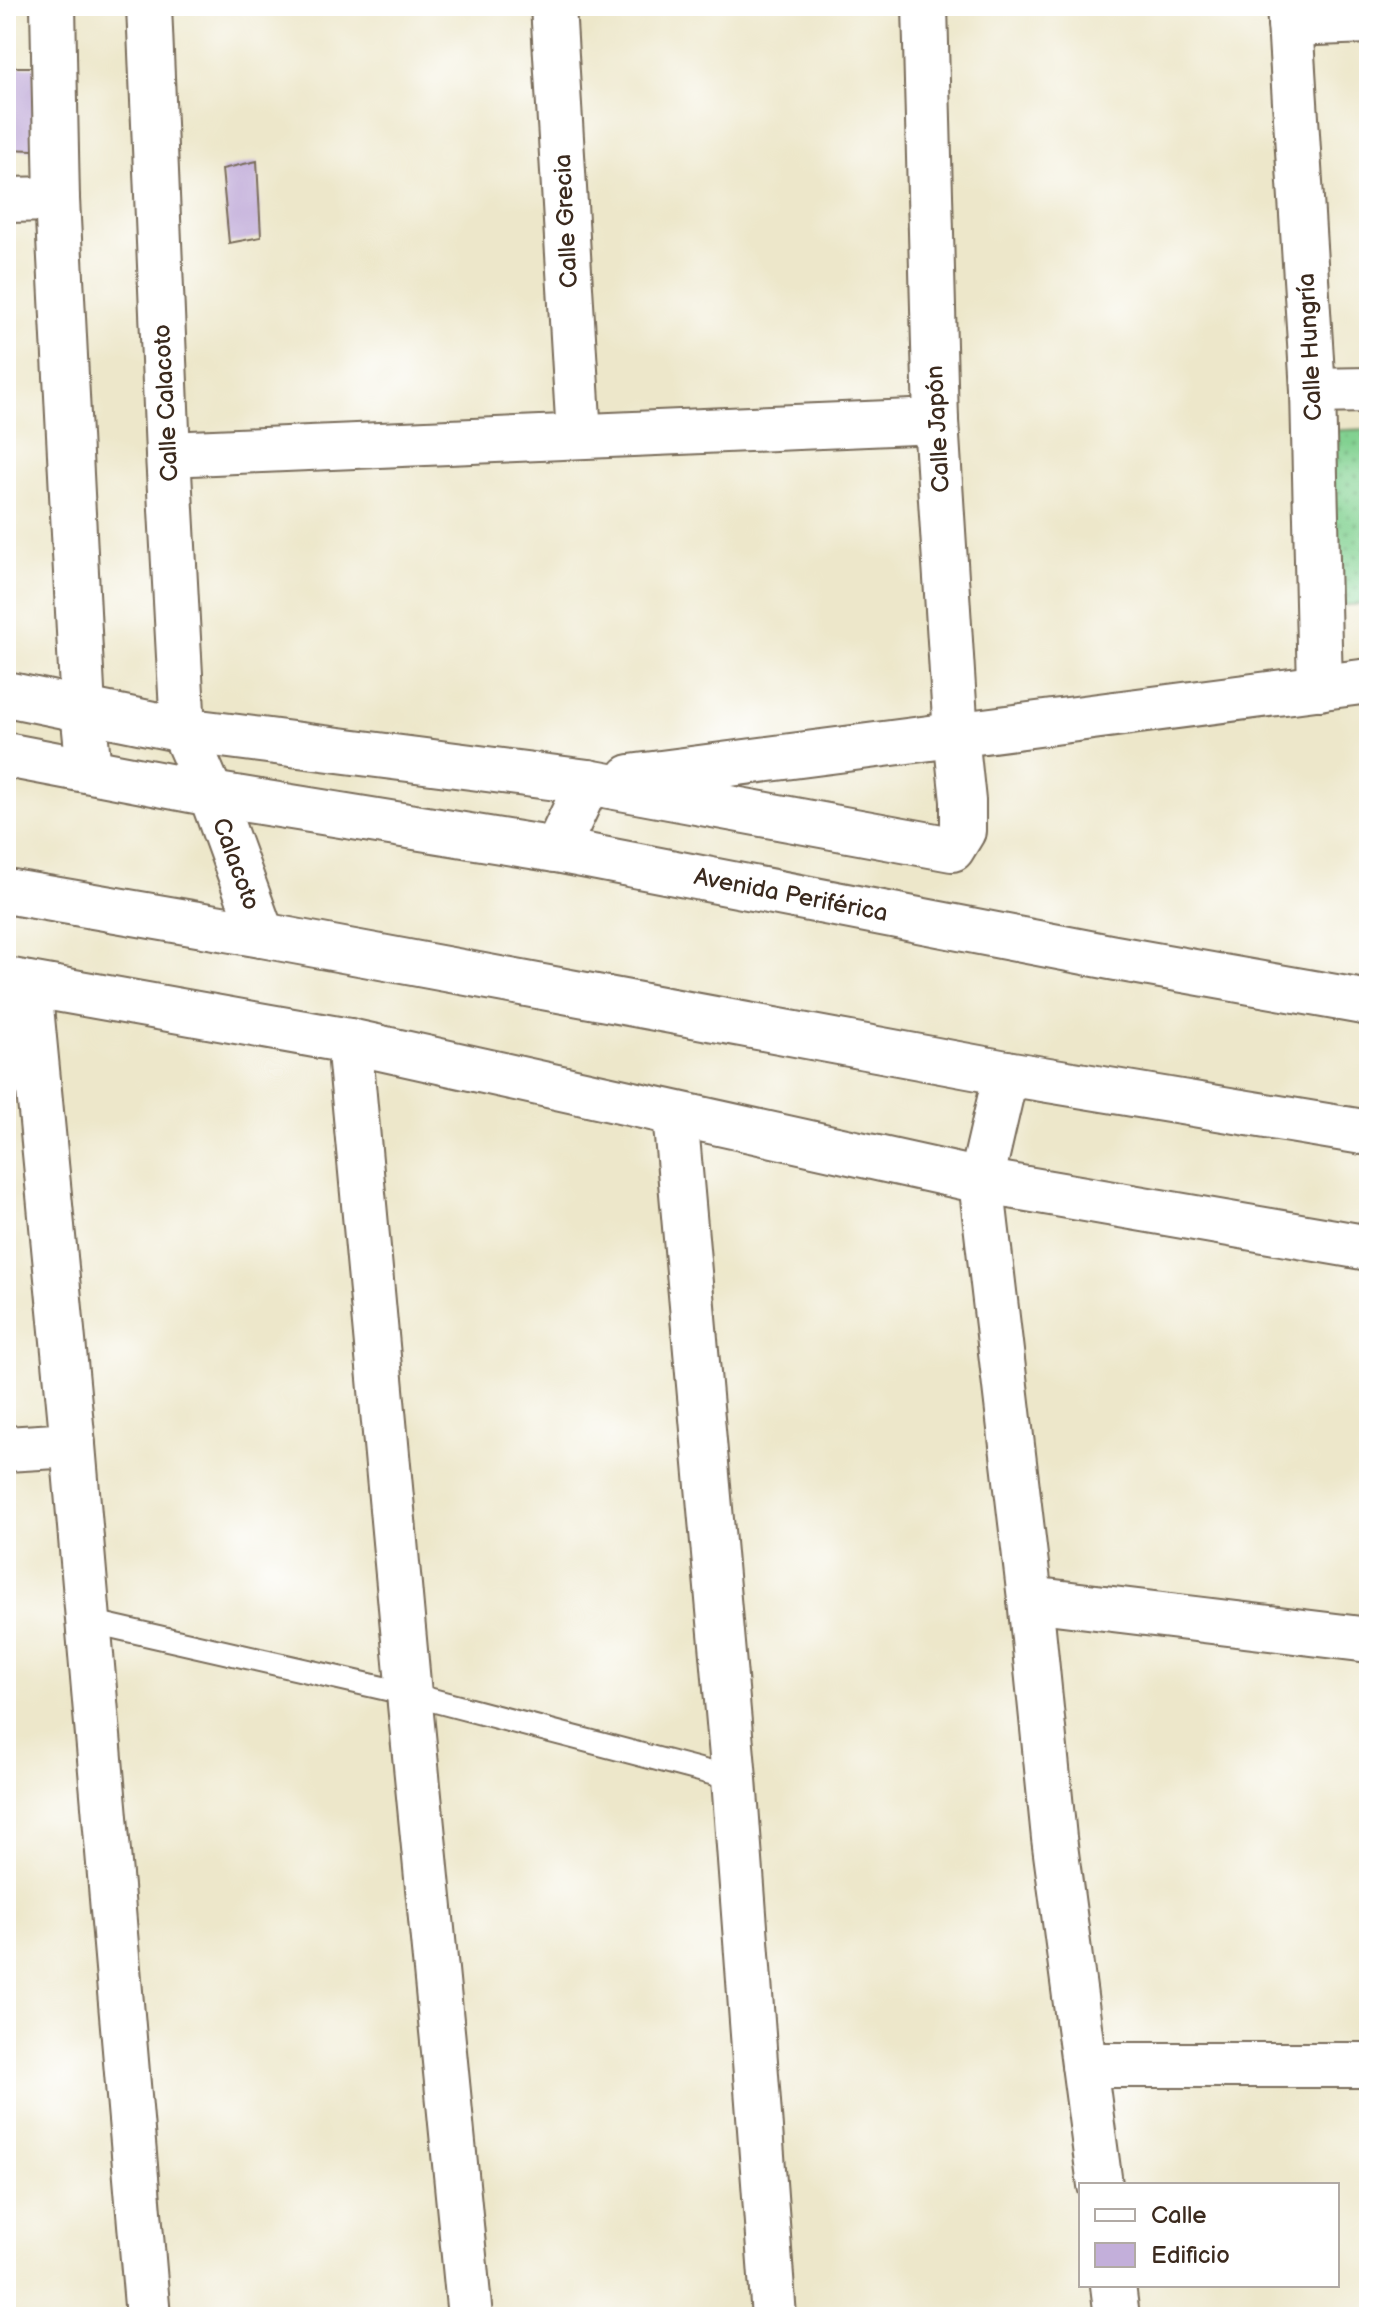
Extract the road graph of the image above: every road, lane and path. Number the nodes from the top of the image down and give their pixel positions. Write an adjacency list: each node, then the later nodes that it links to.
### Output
1 (53, 6): 7 (street)
2 (149, 6): 13 (street, Calle Calacoto)
3 (553, 6): 12 (street, Calle Grecia)
4 (925, 6): 11 (street, Calle Japón)
5 (1290, 15): 6 (street); 10 (street, Calle Hungría)
6 (1369, 21)
7 (57, 199): 8 (street); 17 (street)
8 (6, 200)
9 (1369, 390): 10 (street)
10 (1313, 391): 15 (street, Calle Hungría)
11 (936, 421): 12 (street); 19 (street, Calle Japón)
12 (579, 436): 13 (street)
13 (168, 454): 18 (street, Calle Calacoto)
14 (1369, 681): 15 (street)
15 (1320, 688): 19 (street)
16 (6, 694): 17 (street)
17 (83, 710): 18 (street); 21 (street)
18 (183, 730): 22 (street); 23 (street, Calle Calacoto)
19 (956, 735): 22 (street); 22 (street, Calle Japón)
20 (6, 755): 21 (street, Avenida Periférica)
21 (89, 770): 23 (street, Avenida Periférica)
22 (588, 782): 24 (street)
23 (211, 794): 24 (street, Avenida Periférica); 26 (street, Calacoto)
24 (556, 850): 28 (street, Avenida Periférica)
25 (6, 891): 26 (street)
26 (262, 935): 30 (street)
27 (18, 983): 29 (street); 35 (street)
28 (1369, 1003)
29 (349, 1041): 31 (street); 40 (street)
30 (1006, 1073): 32 (street); 33 (street)
31 (675, 1114): 33 (street); 41 (street)
32 (1369, 1133)
33 (981, 1181): 34 (street); 37 (street)
34 (1369, 1248)
35 (73, 1445): 36 (street); 38 (street)
36 (6, 1449)
37 (1030, 1599): 39 (street); 42 (street)
38 (88, 1621): 40 (lane); 46 (street)
39 (1369, 1640)
40 (409, 1694): 41 (lane); 47 (street)
41 (734, 1779): 48 (street)
42 (1084, 2065): 43 (street); 44 (street)
43 (1369, 2065)
44 (1100, 2183)
45 (1113, 2287): 49 (street)
46 (148, 2317)
47 (470, 2317)
48 (774, 2317)
49 (1117, 2317)

